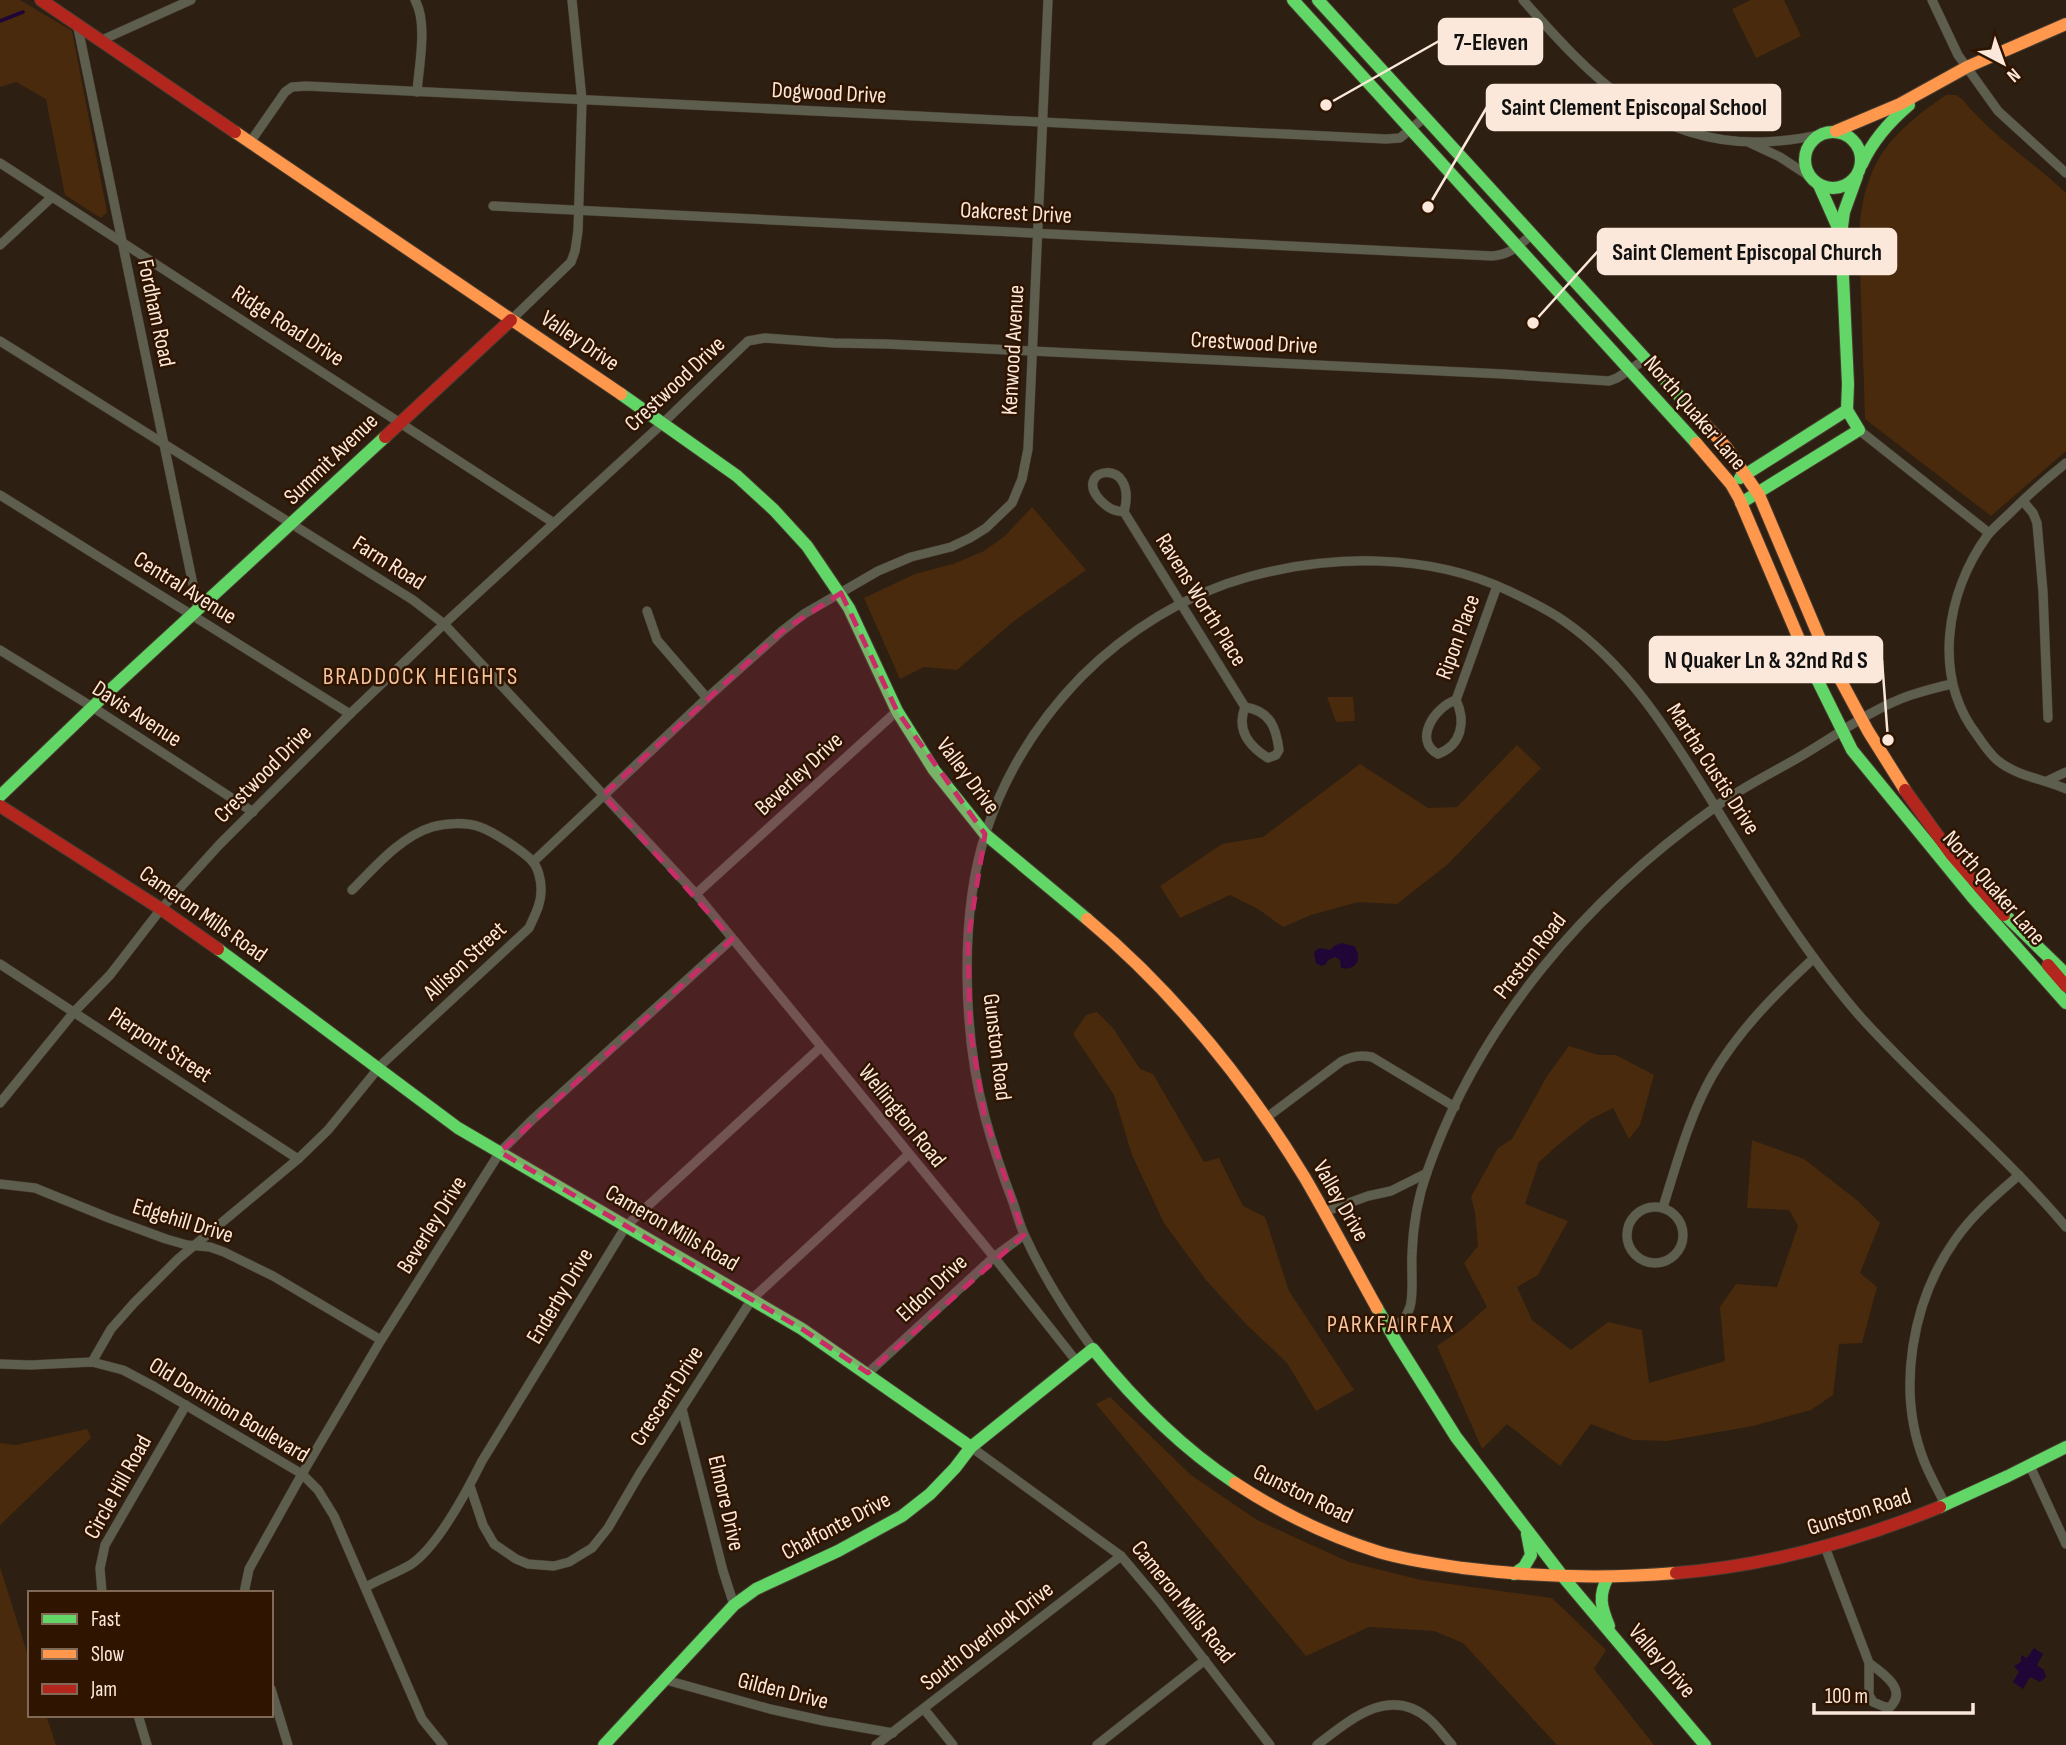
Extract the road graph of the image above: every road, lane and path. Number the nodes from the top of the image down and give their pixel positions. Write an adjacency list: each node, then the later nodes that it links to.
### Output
1 (41, 0): 10 (main road, Valley Drive)
2 (191, 0): 12 (street)
3 (415, 0): 14 (street)
4 (572, 0): 16 (street, Summit Avenue)
5 (1048, 0): 18 (street, Kenwood Avenue)
6 (1293, 0): 19 (main road, North Quaker Lane)
7 (1318, 0): 17 (main road, North Quaker Lane)
8 (1523, 0): 23 (street)
9 (1932, 0): 13 (street)
10 (77, 23): 12 (main road, Valley Drive); 34 (street, Fordham Road)
11 (2066, 24): 13 (main road)
12 (102, 40): 22 (main road, Valley Drive)
13 (1968, 67): 15 (main road); 25 (street)
14 (417, 92): 16 (street, Dogwood Drive); 22 (street, Dogwood Drive)
15 (1922, 93): 20 (main road); 26 (main road)
16 (582, 100): 18 (street, Dogwood Drive); 30 (street, Summit Avenue)
17 (1425, 117): 19 (street, Dogwood Drive); 32 (main road, North Quaker Lane)
18 (1041, 122): 19 (street, Dogwood Drive); 31 (street, Kenwood Avenue)
19 (1411, 130): 36 (main road, North Quaker Lane)
20 (1836, 131): 21 (main road); 26 (main road)
21 (1822, 134): 23 (street); 27 (main road)
22 (251, 141): 37 (main road, Valley Drive)
23 (1748, 142): 27 (street)
24 (0, 163): 28 (street, Ridge Road Drive)
25 (2066, 173)
26 (1858, 174): 27 (main road); 33 (main road)
27 (1814, 181): 33 (main road)
28 (52, 197): 34 (street, Ridge Road Drive); 35 (street)
29 (493, 206): 30 (street, Oakcrest Drive)
30 (579, 210): 31 (street, Oakcrest Drive); 37 (street, Summit Avenue)
31 (1038, 234): 36 (street, Oakcrest Drive); 39 (street, Kenwood Avenue)
32 (1532, 234): 36 (street, Oakcrest Drive); 40 (main road, North Quaker Lane)
33 (1841, 234): 42 (main road)
34 (122, 242): 43 (street, Ridge Road Drive); 46 (street, Fordham Road)
35 (0, 245)
36 (1518, 247): 41 (main road, North Quaker Lane)
37 (511, 320): 43 (main road, Summit Avenue); 44 (main road, Valley Drive)
38 (0, 341): 46 (street, Farm Road)
39 (1032, 352): 41 (street, Crestwood Drive); 44 (street, Crestwood Drive); 59 (street, Kenwood Avenue)
40 (1646, 359): 41 (street, Crestwood Drive); 48 (main road, North Quaker Lane)
41 (1629, 370): 49 (main road, North Quaker Lane)
42 (1847, 410): 45 (main road); 48 (main road)
43 (400, 421): 55 (street, Ridge Road Drive); 56 (main road, Summit Avenue)
44 (663, 423): 55 (street, Crestwood Drive); 59 (main road, Valley Drive)
45 (1859, 430): 50 (main road); 57 (street)
46 (164, 445): 56 (street, Farm Road); 62 (street, Fordham Road)
47 (2066, 463): 52 (street)
48 (1746, 474): 49 (main road); 50 (main road, North Quaker Lane)
49 (1731, 484): 53 (main road, North Quaker Lane)
50 (1758, 493): 53 (main road); 73 (main road, North Quaker Lane)
51 (0, 495): 62 (street, Central Avenue)
52 (2023, 501): 57 (street); 72 (street)
53 (1741, 503): 74 (main road, North Quaker Lane)
54 (1124, 512): 54 (street, Ravens Worth Place); 60 (street, Ravens Worth Place)
55 (554, 523): 63 (street, Crestwood Drive)
56 (291, 525): 62 (main road, Summit Avenue); 63 (street, Farm Road)
57 (1989, 533): 65 (street)
58 (1497, 586): 60 (street, Martha Custis Drive); 67 (street, Ripon Place); 81 (street, Martha Custis Drive)
59 (841, 593): 66 (street); 70 (main road, Valley Drive)
60 (1180, 604): 68 (street, Ravens Worth Place); 83 (street, Martha Custis Drive)
61 (647, 611): 66 (street)
62 (196, 612): 69 (main road, Summit Avenue); 71 (street, Central Avenue)
63 (444, 624): 71 (street, Crestwood Drive); 78 (street, Farm Road)
64 (0, 650): 69 (street, Davis Avenue)
65 (1952, 684): 73 (street, Preston Road); 76 (street)
66 (707, 698): 78 (street)
67 (1456, 700): 67 (street, Ripon Place)
68 (1245, 707): 68 (street, Ravens Worth Place)
69 (93, 708): 79 (main road, Summit Avenue); 82 (street, Davis Avenue)
70 (897, 711): 83 (main road, Valley Drive); 86 (street, Beverley Drive)
71 (350, 714): 82 (street, Crestwood Drive)
72 (2048, 718)
73 (1862, 720): 74 (street, Preston Road); 88 (main road, North Quaker Lane)
74 (1843, 732): 81 (street, Preston Road); 94 (main road, North Quaker Lane)
75 (2066, 772): 76 (street)
76 (2047, 780): 77 (street)
77 (2066, 789)
78 (603, 795): 84 (street); 86 (street, Farm Road)
79 (0, 796)
80 (0, 806): 87 (main road, Cameron Mills Road)
81 (1715, 806): 90 (street, Martha Custis Drive); 99 (street, Preston Road)
82 (253, 812): 87 (street, Crestwood Drive)
83 (985, 834): 100 (main road, Valley Drive); 111 (street, Gunston Road)
84 (534, 862): 85 (street); 97 (street, Allison Street)
85 (352, 890)
86 (696, 894): 89 (street, Wellington Road)
87 (161, 909): 95 (street, Crestwood Drive); 97 (main road, Cameron Mills Road)
88 (2000, 910): 92 (main road); 93 (main road, North Quaker Lane)
89 (732, 939): 96 (street, Wellington Road); 101 (street, Beverley Drive)
90 (1814, 958): 105 (street, Martha Custis Drive); 107 (street)
91 (0, 964): 95 (street, Pierpont Street)
92 (2066, 974)
93 (2066, 986)
94 (2066, 1003)
95 (74, 1012): 98 (street, Crestwood Drive); 103 (street, Pierpont Street)
96 (821, 1047): 102 (street, Wellington Road); 109 (street, Enderby Drive)
97 (379, 1068): 101 (main road, Cameron Mills Road); 103 (street, Allison Street)
98 (0, 1103)
99 (1455, 1107): 100 (street); 104 (street, Preston Road)
100 (1266, 1118): 108 (main road, Valley Drive)
101 (500, 1152): 109 (main road, Cameron Mills Road); 116 (street, Beverley Drive)
102 (909, 1154): 113 (street, Wellington Road); 114 (street, Crescent Drive)
103 (298, 1159): 112 (street, Allison Street)
104 (1427, 1173): 108 (street); 115 (street, Preston Road)
105 (2019, 1175): 110 (street, Martha Custis Drive); 129 (street)
106 (0, 1184): 112 (street, Edgehill Drive)
107 (1663, 1207): 107 (street)
108 (1324, 1212): 115 (main road, Valley Drive)
109 (626, 1226): 114 (main road, Cameron Mills Road); 128 (street, Enderby Drive)
110 (2066, 1227)
111 (1024, 1235): 113 (street, Eldon Drive); 117 (street, Gunston Road)
112 (193, 1245): 116 (street, Edgehill Drive); 118 (street, Allison Street)
113 (994, 1257): 119 (street, Wellington Road); 121 (street, Eldon Drive)
114 (751, 1299): 121 (main road, Cameron Mills Road); 123 (street, Crescent Drive)
115 (1390, 1331): 130 (main road, Valley Drive)
116 (381, 1340): 127 (street, Beverley Drive)
117 (1093, 1349): 119 (main road, Chalfonte Drive); 134 (main road, Gunston Road)
118 (92, 1362): 120 (street, Old Dominion Boulevard); 122 (street, Old Dominion Boulevard)
119 (1077, 1362): 124 (main road, Chalfonte Drive)
120 (0, 1364)
121 (868, 1373): 124 (main road, Cameron Mills Road)
122 (186, 1405): 127 (street, Old Dominion Boulevard); 138 (street, Circle Hill Road)
123 (682, 1409): 128 (street, Crescent Drive); 140 (street, Elmore Drive)
124 (971, 1447): 133 (street, Cameron Mills Road); 140 (main road, Chalfonte Drive)
125 (2066, 1447): 126 (main road, Gunston Road)
126 (2030, 1466): 129 (main road, Gunston Road); 131 (street)
127 (302, 1474): 137 (street, Old Dominion Boulevard); 139 (street, Beverley Drive)
128 (470, 1486): 137 (street, Enderby Drive)
129 (1945, 1504): 132 (main road, Gunston Road)
130 (1524, 1527): 134 (main road); 136 (main road, Valley Drive)
131 (2066, 1544)
132 (1825, 1547): 135 (main road, Gunston Road); 143 (street)
133 (1121, 1556): 142 (street, Cameron Mills Road); 146 (street, South Overlook Drive)
134 (1514, 1574): 136 (main road, Gunston Road)
135 (1608, 1577): 136 (main road, Gunston Road); 141 (main road)
136 (1564, 1578): 141 (main road, Valley Drive)
137 (366, 1587): 151 (street, Old Dominion Boulevard)
138 (102, 1591)
139 (244, 1591)
140 (734, 1605): 144 (main road, Chalfonte Drive)
141 (1613, 1636): 159 (main road, Valley Drive)
142 (1205, 1660): 155 (street); 156 (street, Cameron Mills Road)
143 (1869, 1663): 143 (street)
144 (666, 1680): 148 (street, Gilden Drive); 152 (main road, Chalfonte Drive)
145 (273, 1696): 150 (street)
146 (924, 1709): 148 (street, South Overlook Drive); 154 (street)
147 (139, 1717): 149 (street)
148 (893, 1733): 153 (street, South Overlook Drive)
149 (147, 1745)
150 (288, 1745)
151 (443, 1745)
152 (604, 1745)
153 (876, 1745)
154 (953, 1745)
155 (1097, 1745)
156 (1270, 1745)
157 (1317, 1745): 158 (street)
158 (1452, 1745)
159 (1705, 1745)

